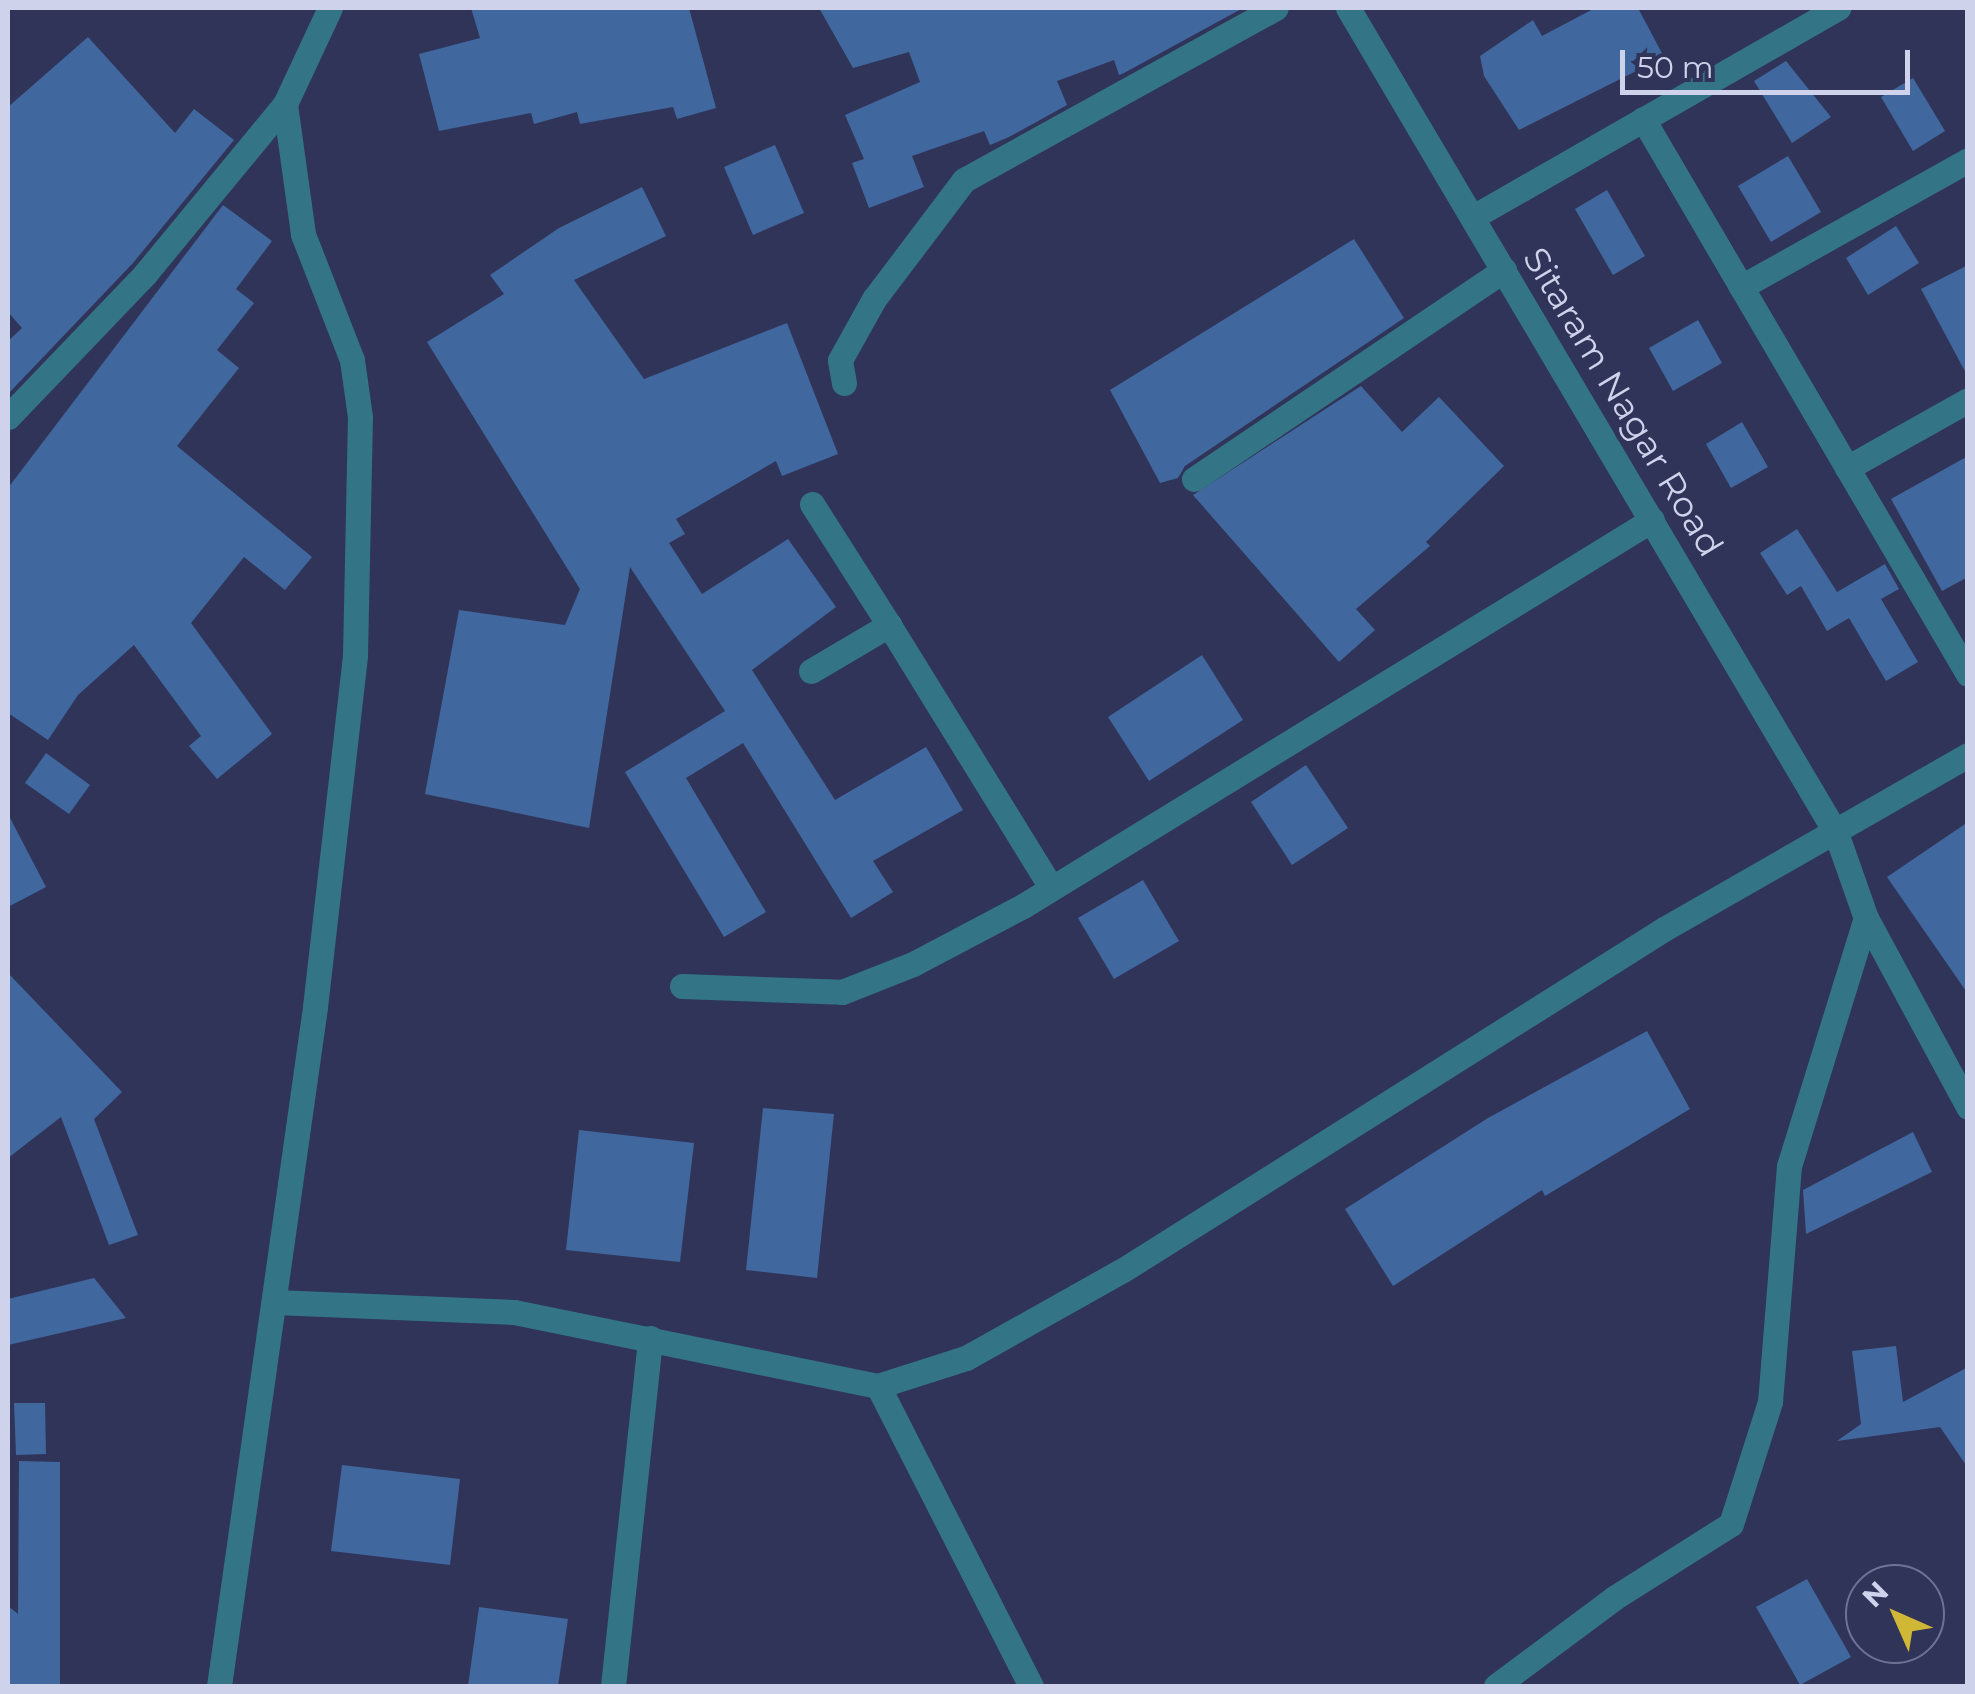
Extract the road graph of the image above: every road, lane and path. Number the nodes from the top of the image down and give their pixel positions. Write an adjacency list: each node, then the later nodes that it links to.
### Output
1 (330, 8): 5 (street)
2 (1276, 8): 11 (street)
3 (1348, 8): 8 (street, Sitaram Nagar Road)
4 (1838, 8): 6 (street)
5 (285, 104): 13 (street); 27 (street)
6 (1643, 119): 8 (street); 10 (street)
7 (1968, 160): 10 (street)
8 (1473, 217): 9 (street, Sitaram Nagar Road)
9 (1504, 270): 15 (street); 17 (street, Sitaram Nagar Road)
10 (1741, 288): 14 (street)
11 (844, 383)
12 (1968, 400): 14 (street)
13 (8, 417)
14 (1847, 468): 20 (street)
15 (1194, 479)
16 (812, 504): 18 (street)
17 (1652, 520): 22 (street, Sitaram Nagar Road); 23 (street)
18 (889, 625): 19 (street); 23 (street)
19 (811, 671)
20 (1968, 674)
21 (1968, 755): 22 (street)
22 (1836, 833): 24 (street, Sitaram Nagar Road); 29 (street)
23 (1050, 886): 25 (street)
24 (1866, 918): 26 (street, Sitaram Nagar Road); 30 (street)
25 (682, 986)
26 (1968, 1107)
27 (275, 1302): 28 (street); 31 (street)
28 (650, 1338): 29 (street); 32 (street)
29 (878, 1386): 33 (street)
30 (1506, 1684)
31 (219, 1686)
32 (612, 1686)
33 (1031, 1686)

